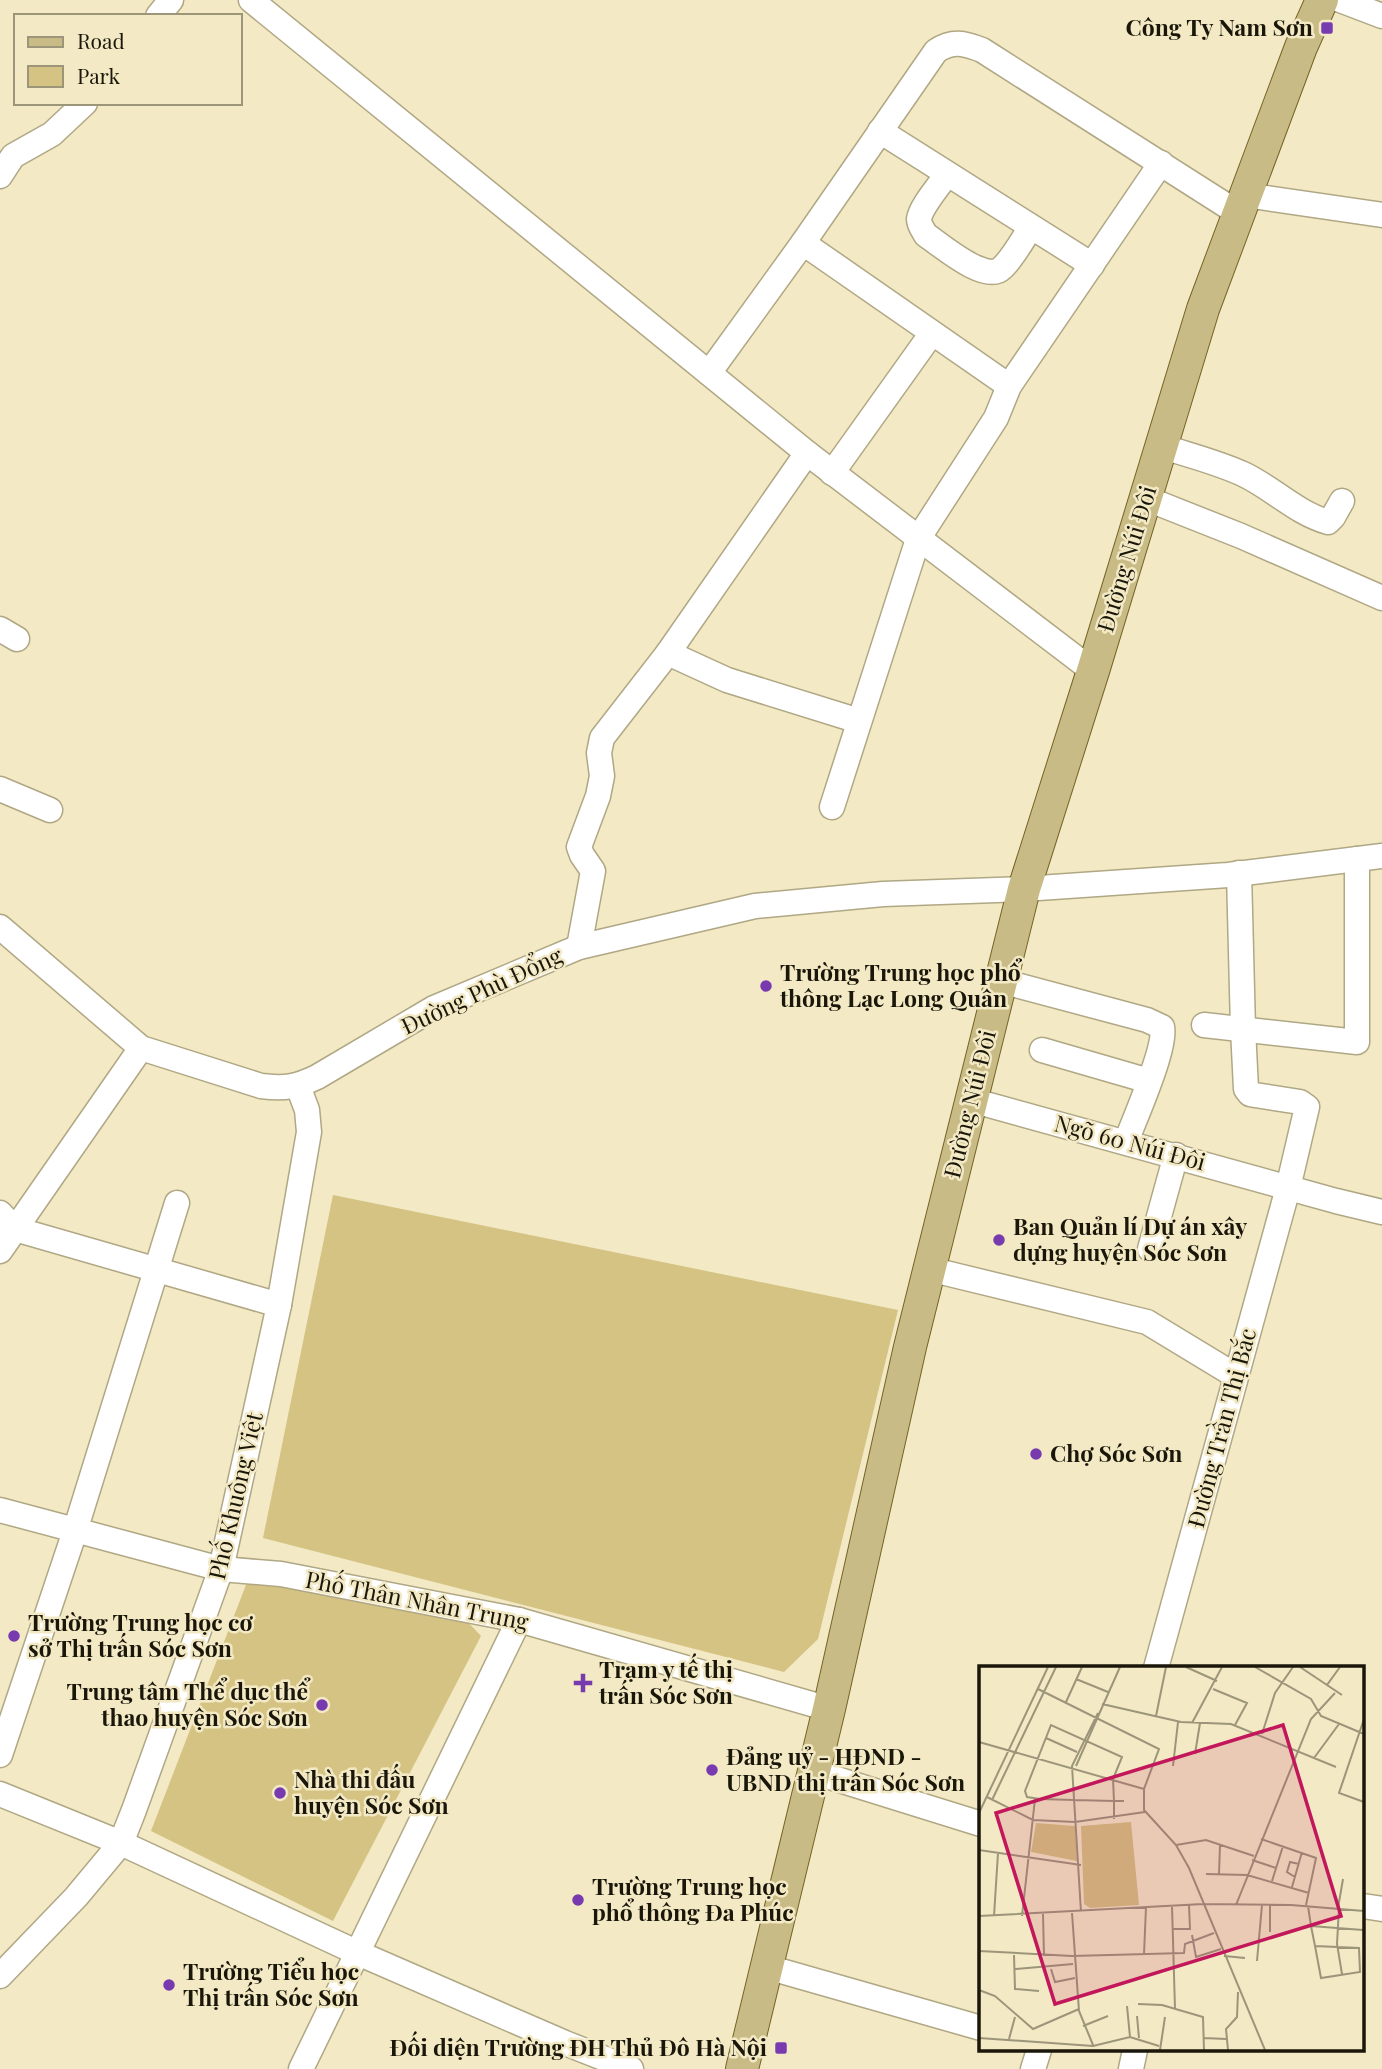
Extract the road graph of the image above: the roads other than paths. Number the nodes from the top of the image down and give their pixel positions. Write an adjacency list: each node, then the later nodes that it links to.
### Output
1 (171, 0): 4 (street)
2 (251, 0): 17 (street)
3 (1325, 0): 5 (street); 11 (main road, Đường Núi Đôi)
4 (160, 14)
5 (1382, 16)
6 (83, 105): 8 (street)
7 (880, 131): 9 (street); 10 (street); 14 (street)
8 (4, 158)
9 (1161, 163): 11 (street); 15 (street)
10 (947, 174): 13 (street); 13 (street)
11 (1242, 204): 12 (street); 19 (main road, Đường Núi Đôi)
12 (1382, 215)
13 (1031, 227): 15 (street)
14 (803, 243): 16 (street); 17 (street)
15 (1091, 265): 18 (street)
16 (932, 333): 18 (street); 21 (street)
17 (709, 373): 20 (street)
18 (1009, 386): 24 (street)
19 (1161, 446): 22 (main road, Đường Núi Đôi); 23 (street)
20 (807, 453): 21 (street); 26 (street)
21 (832, 473): 24 (street)
22 (1145, 498): 25 (street); 27 (main road, Đường Núi Đôi)
23 (1342, 501)
24 (918, 539): 27 (street); 28 (street)
25 (1382, 598)
26 (668, 653): 28 (street); 37 (street)
27 (1093, 671): 35 (main road, Đường Núi Đôi)
28 (859, 721): 30 (street)
29 (0, 789): 31 (street)
30 (832, 807)
31 (50, 810)
32 (1382, 856): 33 (street, Đường Phù Đổng)
33 (1357, 859): 34 (street, Đường Phù Đổng); 40 (street)
34 (1239, 873): 35 (street, Đường Phù Đổng); 40 (street)
35 (1024, 889): 37 (street, Đường Phù Đổng); 38 (main road, Đường Núi Đôi)
36 (0, 927): 41 (street, Đường Phù Đổng)
37 (579, 947): 44 (street, Đường Phù Đổng)
38 (1001, 981): 43 (street); 45 (main road, Đường Núi Đôi)
39 (1204, 1025): 40 (street)
40 (1242, 1029): 48 (street, Đường Trần Thị Bắc)
41 (141, 1048): 44 (street, Đường Phù Đổng); 51 (street)
42 (1042, 1050): 43 (street)
43 (1149, 1081): 46 (street)
44 (298, 1086): 56 (street, Phố Khuông Việt)
45 (971, 1100): 46 (street, Ngõ 60 Núi Đôi); 55 (main road, Đường Núi Đôi)
46 (1126, 1142): 47 (street, Ngõ 60 Núi Đôi)
47 (1176, 1156): 48 (street, Ngõ 60 Núi Đôi); 52 (street)
48 (1288, 1188): 50 (street, Ngõ 60 Núi Đôi); 57 (street, Đường Trần Thị Bắc)
49 (177, 1203): 54 (street)
50 (1382, 1212)
51 (8, 1221): 53 (street); 54 (street)
52 (1150, 1249)
53 (0, 1251)
54 (158, 1269): 56 (street); 59 (street)
55 (929, 1269): 57 (street); 63 (main road, Đường Núi Đôi)
56 (279, 1305): 60 (street, Phố Khuông Việt)
57 (1236, 1376): 62 (street, Đường Trần Thị Bắc)
58 (0, 1510): 59 (street, Phố Thân Nhân Trung)
59 (75, 1531): 60 (street, Phố Thân Nhân Trung); 64 (street)
60 (222, 1569): 61 (street, Phố Thân Nhân Trung); 68 (street, Phố Khuông Việt)
61 (519, 1620): 63 (street, Phố Thân Nhân Trung); 71 (street)
62 (1157, 1666)
63 (829, 1709): 65 (main road, Đường Núi Đôi)
64 (0, 1755)
65 (814, 1772): 67 (street); 72 (main road, Đường Núi Đôi)
66 (0, 1794): 68 (street)
67 (979, 1823)
68 (121, 1843): 71 (street); 73 (street, Phố Khuông Việt)
69 (1364, 1906): 70 (street)
70 (1382, 1909)
71 (358, 1953): 76 (street); 77 (street)
72 (767, 1967): 74 (street); 78 (main road, Đường Núi Đôi)
73 (0, 1976)
74 (979, 2027)
75 (1038, 2052): 79 (street)
76 (302, 2069)
77 (631, 2069)
78 (742, 2069)
79 (1033, 2069)

